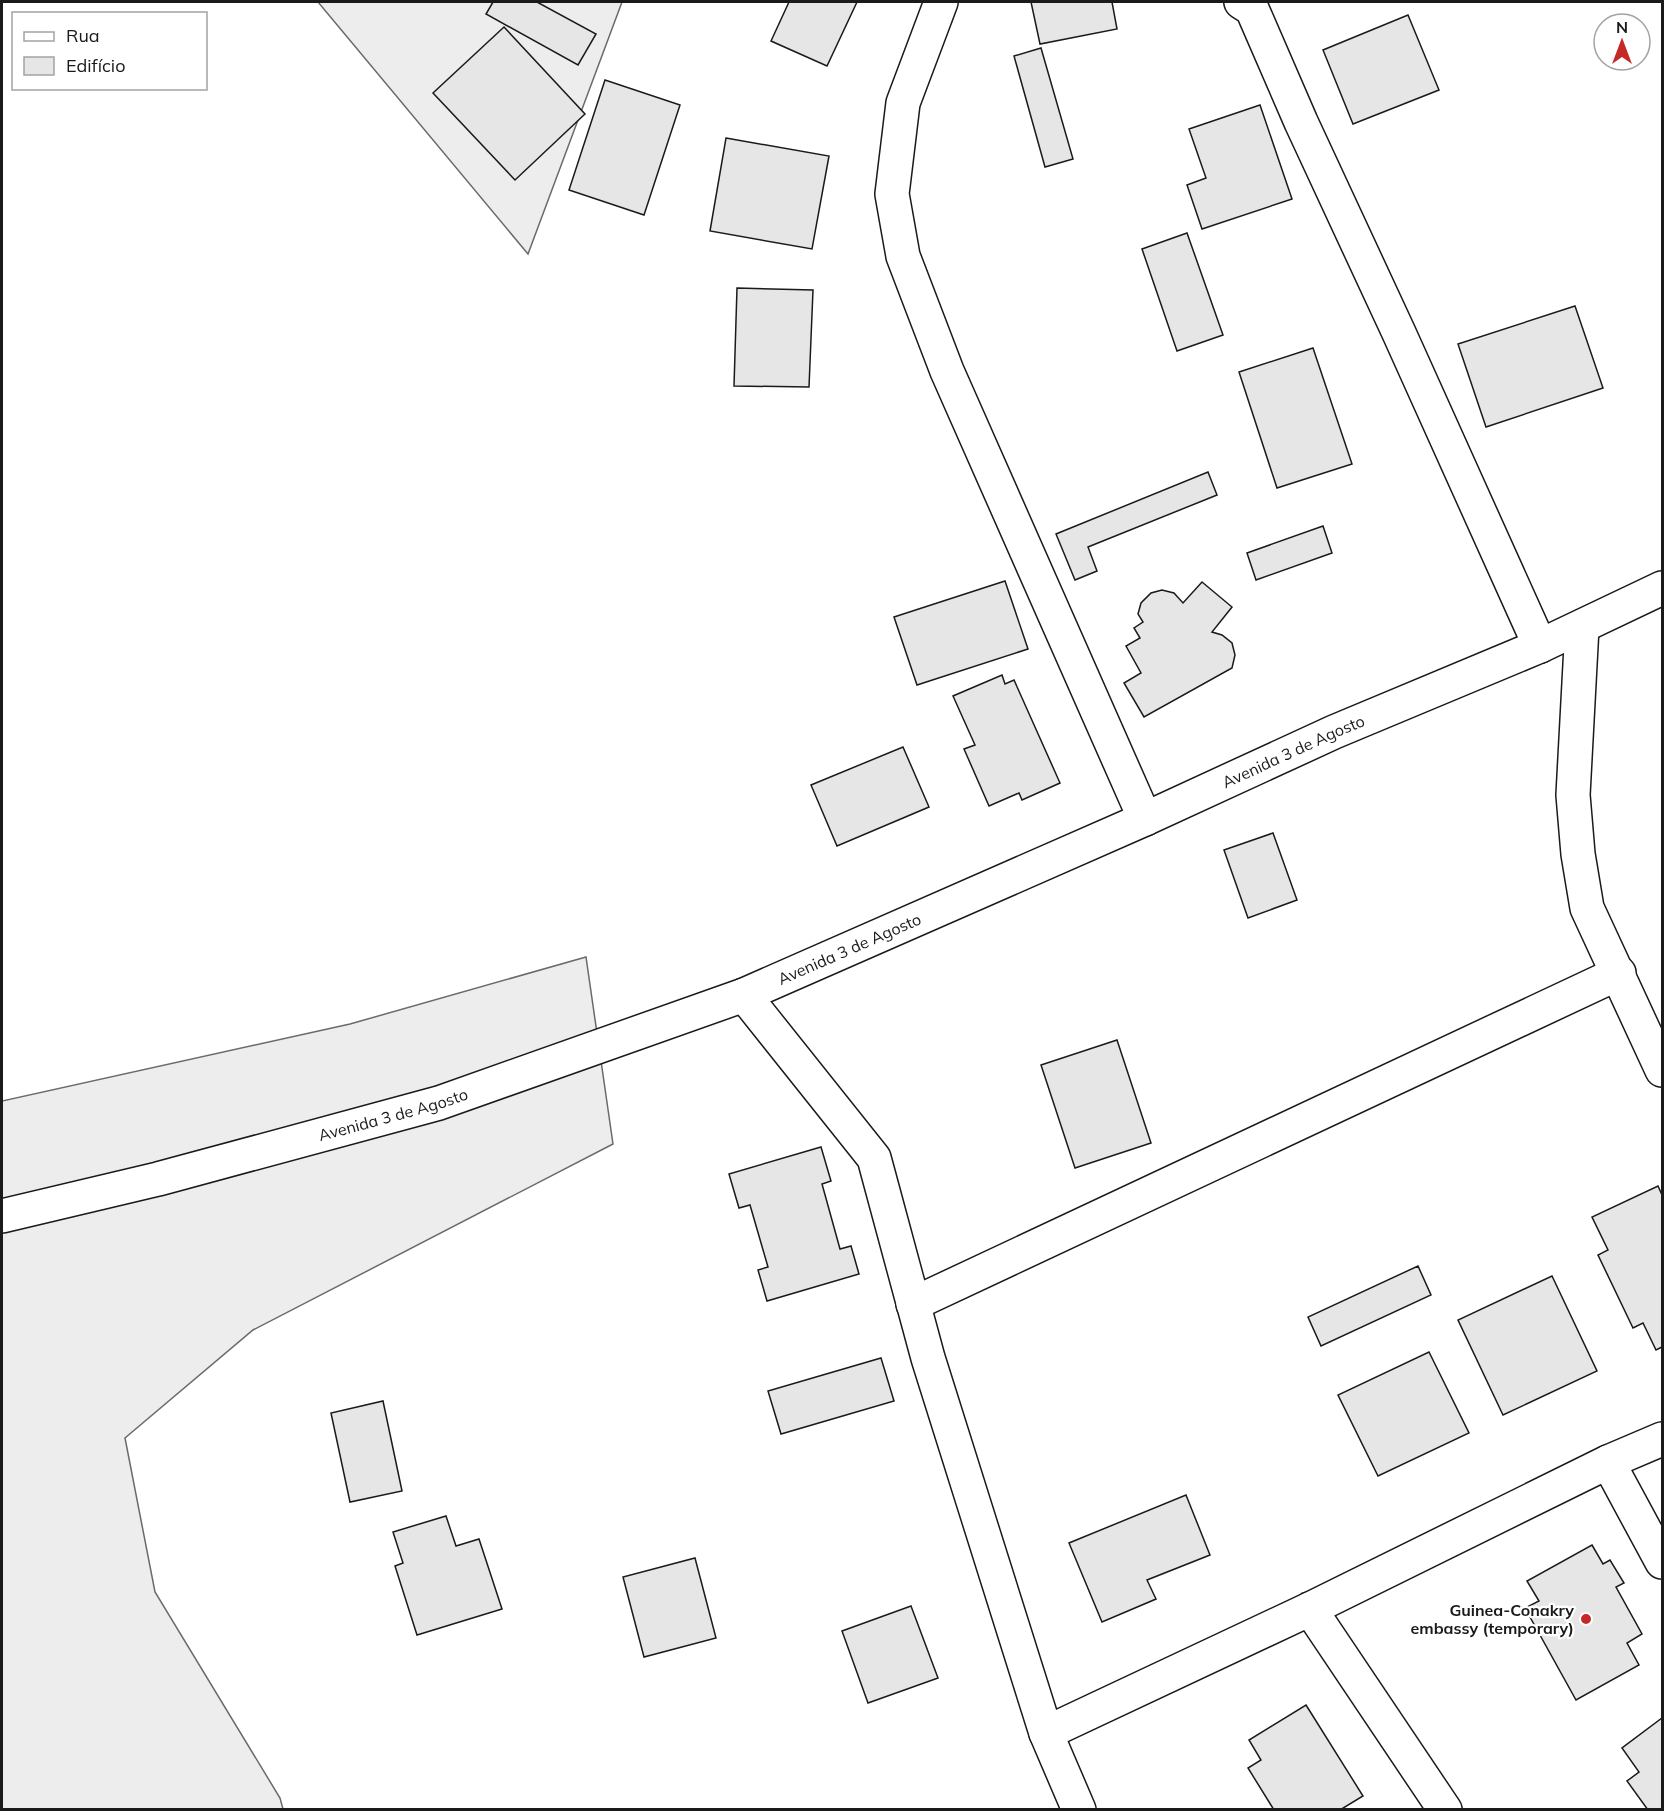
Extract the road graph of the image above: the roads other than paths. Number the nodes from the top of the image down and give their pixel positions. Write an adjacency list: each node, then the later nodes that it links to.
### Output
1 (941, 2): 6 (street)
2 (1241, 2): 5 (street)
3 (1662, 588): 4 (street, Avenida 3 de Agosto)
4 (1582, 627): 5 (street, Avenida 3 de Agosto); 7 (street)
5 (1540, 646): 6 (street, Avenida 3 de Agosto)
6 (1145, 819): 8 (street, Avenida 3 de Agosto)
7 (1619, 974): 9 (street); 11 (street)
8 (744, 995): 10 (street, Avenida 3 de Agosto); 11 (street)
9 (1662, 1070)
10 (2, 1216)
11 (913, 1304): 16 (street)
12 (1662, 1439): 13 (street)
13 (1608, 1462): 14 (street); 15 (street)
14 (1662, 1562)
15 (1310, 1609): 16 (street); 18 (street)
16 (1046, 1733): 17 (street)
17 (1079, 1809)
18 (1445, 1809)

